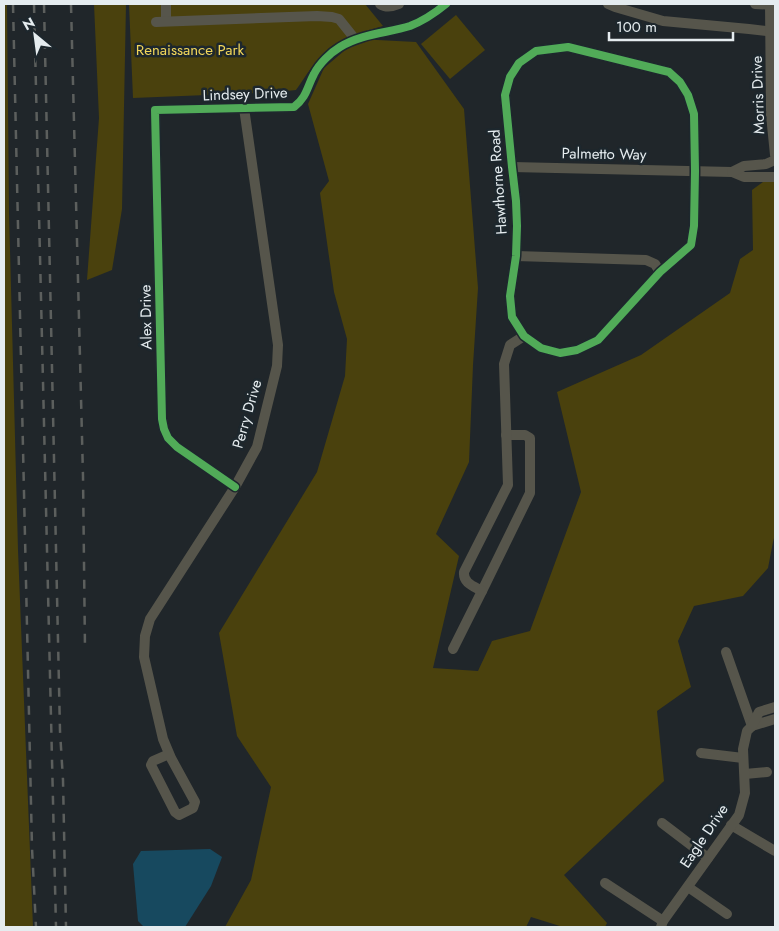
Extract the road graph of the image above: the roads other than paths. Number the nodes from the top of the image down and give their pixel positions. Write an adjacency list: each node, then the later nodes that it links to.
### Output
1 (166, 4): 9 (street)
2 (380, 4): 3 (street)
3 (398, 4)
4 (446, 4): 9 (street, Lindsey Drive)
5 (608, 4): 8 (street)
6 (755, 4): 7 (street)
7 (771, 4): 8 (street, Morris Drive)
8 (773, 32): 12 (street, Morris Drive)
9 (355, 39): 10 (street, Lindsey Drive)
10 (244, 108): 11 (street, Lindsey Drive); 22 (street, Perry Drive)
11 (155, 110): 22 (street, Alex Drive)
12 (775, 155)
13 (775, 160): 16 (street)
14 (512, 167): 15 (street, Palmetto Way); 15 (street, Hawthorne Road); 18 (street, Hawthorne Road)
15 (695, 171): 16 (street); 19 (street, Hawthorne Road)
16 (732, 172): 17 (street)
17 (775, 177)
18 (516, 256): 19 (street); 20 (street, Hawthorne Road)
19 (660, 272): 20 (street, Hawthorne Road)
20 (524, 336): 21 (street)
21 (506, 435): 23 (street); 23 (street)
22 (236, 487): 30 (street, Perry Drive)
23 (482, 591): 24 (street)
24 (453, 649)
25 (726, 652): 28 (street)
26 (775, 707): 28 (street, Eagle Drive)
27 (775, 719): 28 (street)
28 (752, 726): 31 (street, Eagle Drive)
29 (701, 753): 31 (street)
30 (170, 756): 30 (street, Perry Drive)
31 (743, 758): 33 (street, Eagle Drive)
32 (767, 772): 33 (street)
33 (745, 774): 35 (street, Eagle Drive)
34 (662, 824): 37 (street)
35 (731, 825): 36 (street); 37 (street, Eagle Drive)
36 (775, 851)
37 (708, 858): 39 (street, Eagle Drive)
38 (604, 883): 41 (street)
39 (688, 887): 40 (street); 41 (street, Eagle Drive)
40 (727, 914)
41 (662, 924)

